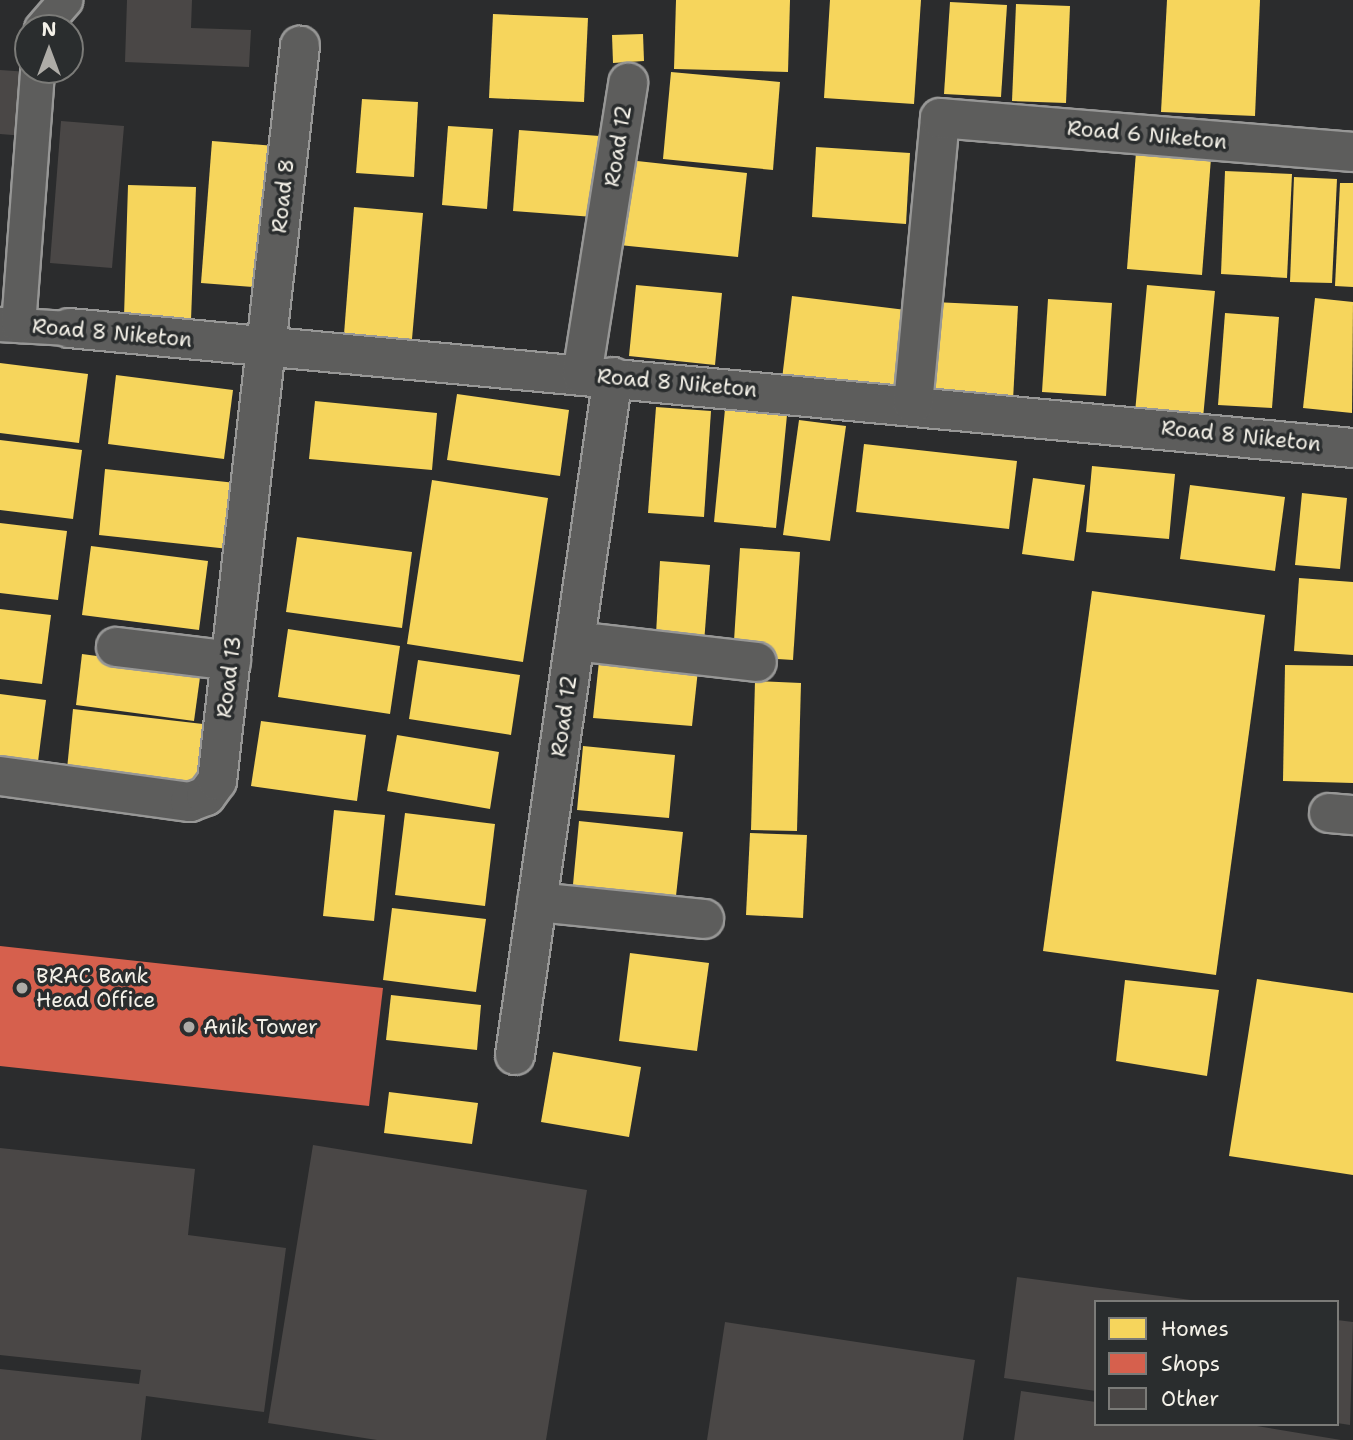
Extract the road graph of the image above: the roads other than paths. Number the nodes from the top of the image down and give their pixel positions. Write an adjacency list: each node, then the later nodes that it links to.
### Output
1 (65, 0): 2 (street)
2 (53, 14)
3 (300, 46): 9 (street, Road 8)
4 (628, 83): 10 (street, Road 12)
5 (35, 84): 7 (street)
6 (1353, 152): 11 (street, Road 6 Niketon)
7 (9, 324): 8 (street, Road 8 Niketon)
8 (69, 328): 9 (street, Road 8 Niketon)
9 (266, 347): 10 (street, Road 8 Niketon); 15 (street, Road 13)
10 (598, 376): 11 (street, Road 8 Niketon); 13 (street, Road 12)
11 (913, 404): 12 (street, Road 8 Niketon)
12 (1353, 448)
13 (575, 641): 16 (street); 18 (street, Road 12)
14 (117, 647): 15 (street)
15 (231, 661): 17 (street, Road 13)
16 (757, 662)
17 (0, 776)
18 (537, 902): 19 (street); 20 (street, Road 12)
19 (704, 919)
20 (515, 1055)

